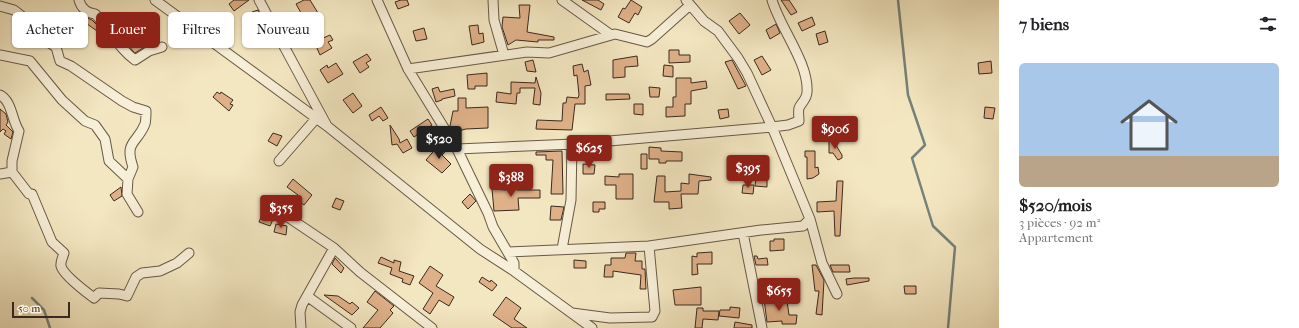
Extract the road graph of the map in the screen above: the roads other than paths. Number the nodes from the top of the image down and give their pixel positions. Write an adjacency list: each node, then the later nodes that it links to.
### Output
1 (79, 0): 11 (street)
2 (154, 0): 16 (street)
3 (259, 0): 16 (street)
4 (377, 0): 14 (street)
5 (494, 0): 13 (street)
6 (562, 0): 10 (street)
7 (772, 0): 17 (street)
8 (688, 3): 10 (street); 17 (street)
9 (0, 6): 23 (street)
10 (611, 35): 13 (street)
11 (162, 47)
12 (0, 55): 23 (street)
13 (504, 55): 14 (street)
14 (408, 69): 19 (street)
15 (0, 95): 21 (street)
16 (318, 116): 20 (street); 33 (street)
17 (772, 127): 18 (street); 26 (street)
18 (572, 143): 19 (street); 30 (street)
19 (456, 149): 31 (street)
20 (279, 161)
21 (12, 172): 22 (street); 32 (street)
22 (0, 174)
23 (128, 179): 25 (street)
24 (267, 203): 29 (street)
25 (138, 212)
26 (810, 219): 27 (street); 34 (street)
27 (743, 233): 28 (street); 41 (street)
28 (649, 246): 30 (street); 36 (street)
29 (334, 248): 35 (street); 39 (street)
30 (562, 249): 31 (street)
31 (508, 252): 33 (street)
32 (189, 253)
33 (514, 271): 36 (street)
34 (837, 294)
35 (306, 296): 37 (street); 38 (street)
36 (571, 313): 40 (street)
37 (301, 328)
38 (351, 328)
39 (432, 328)
40 (592, 328)
41 (762, 328)

